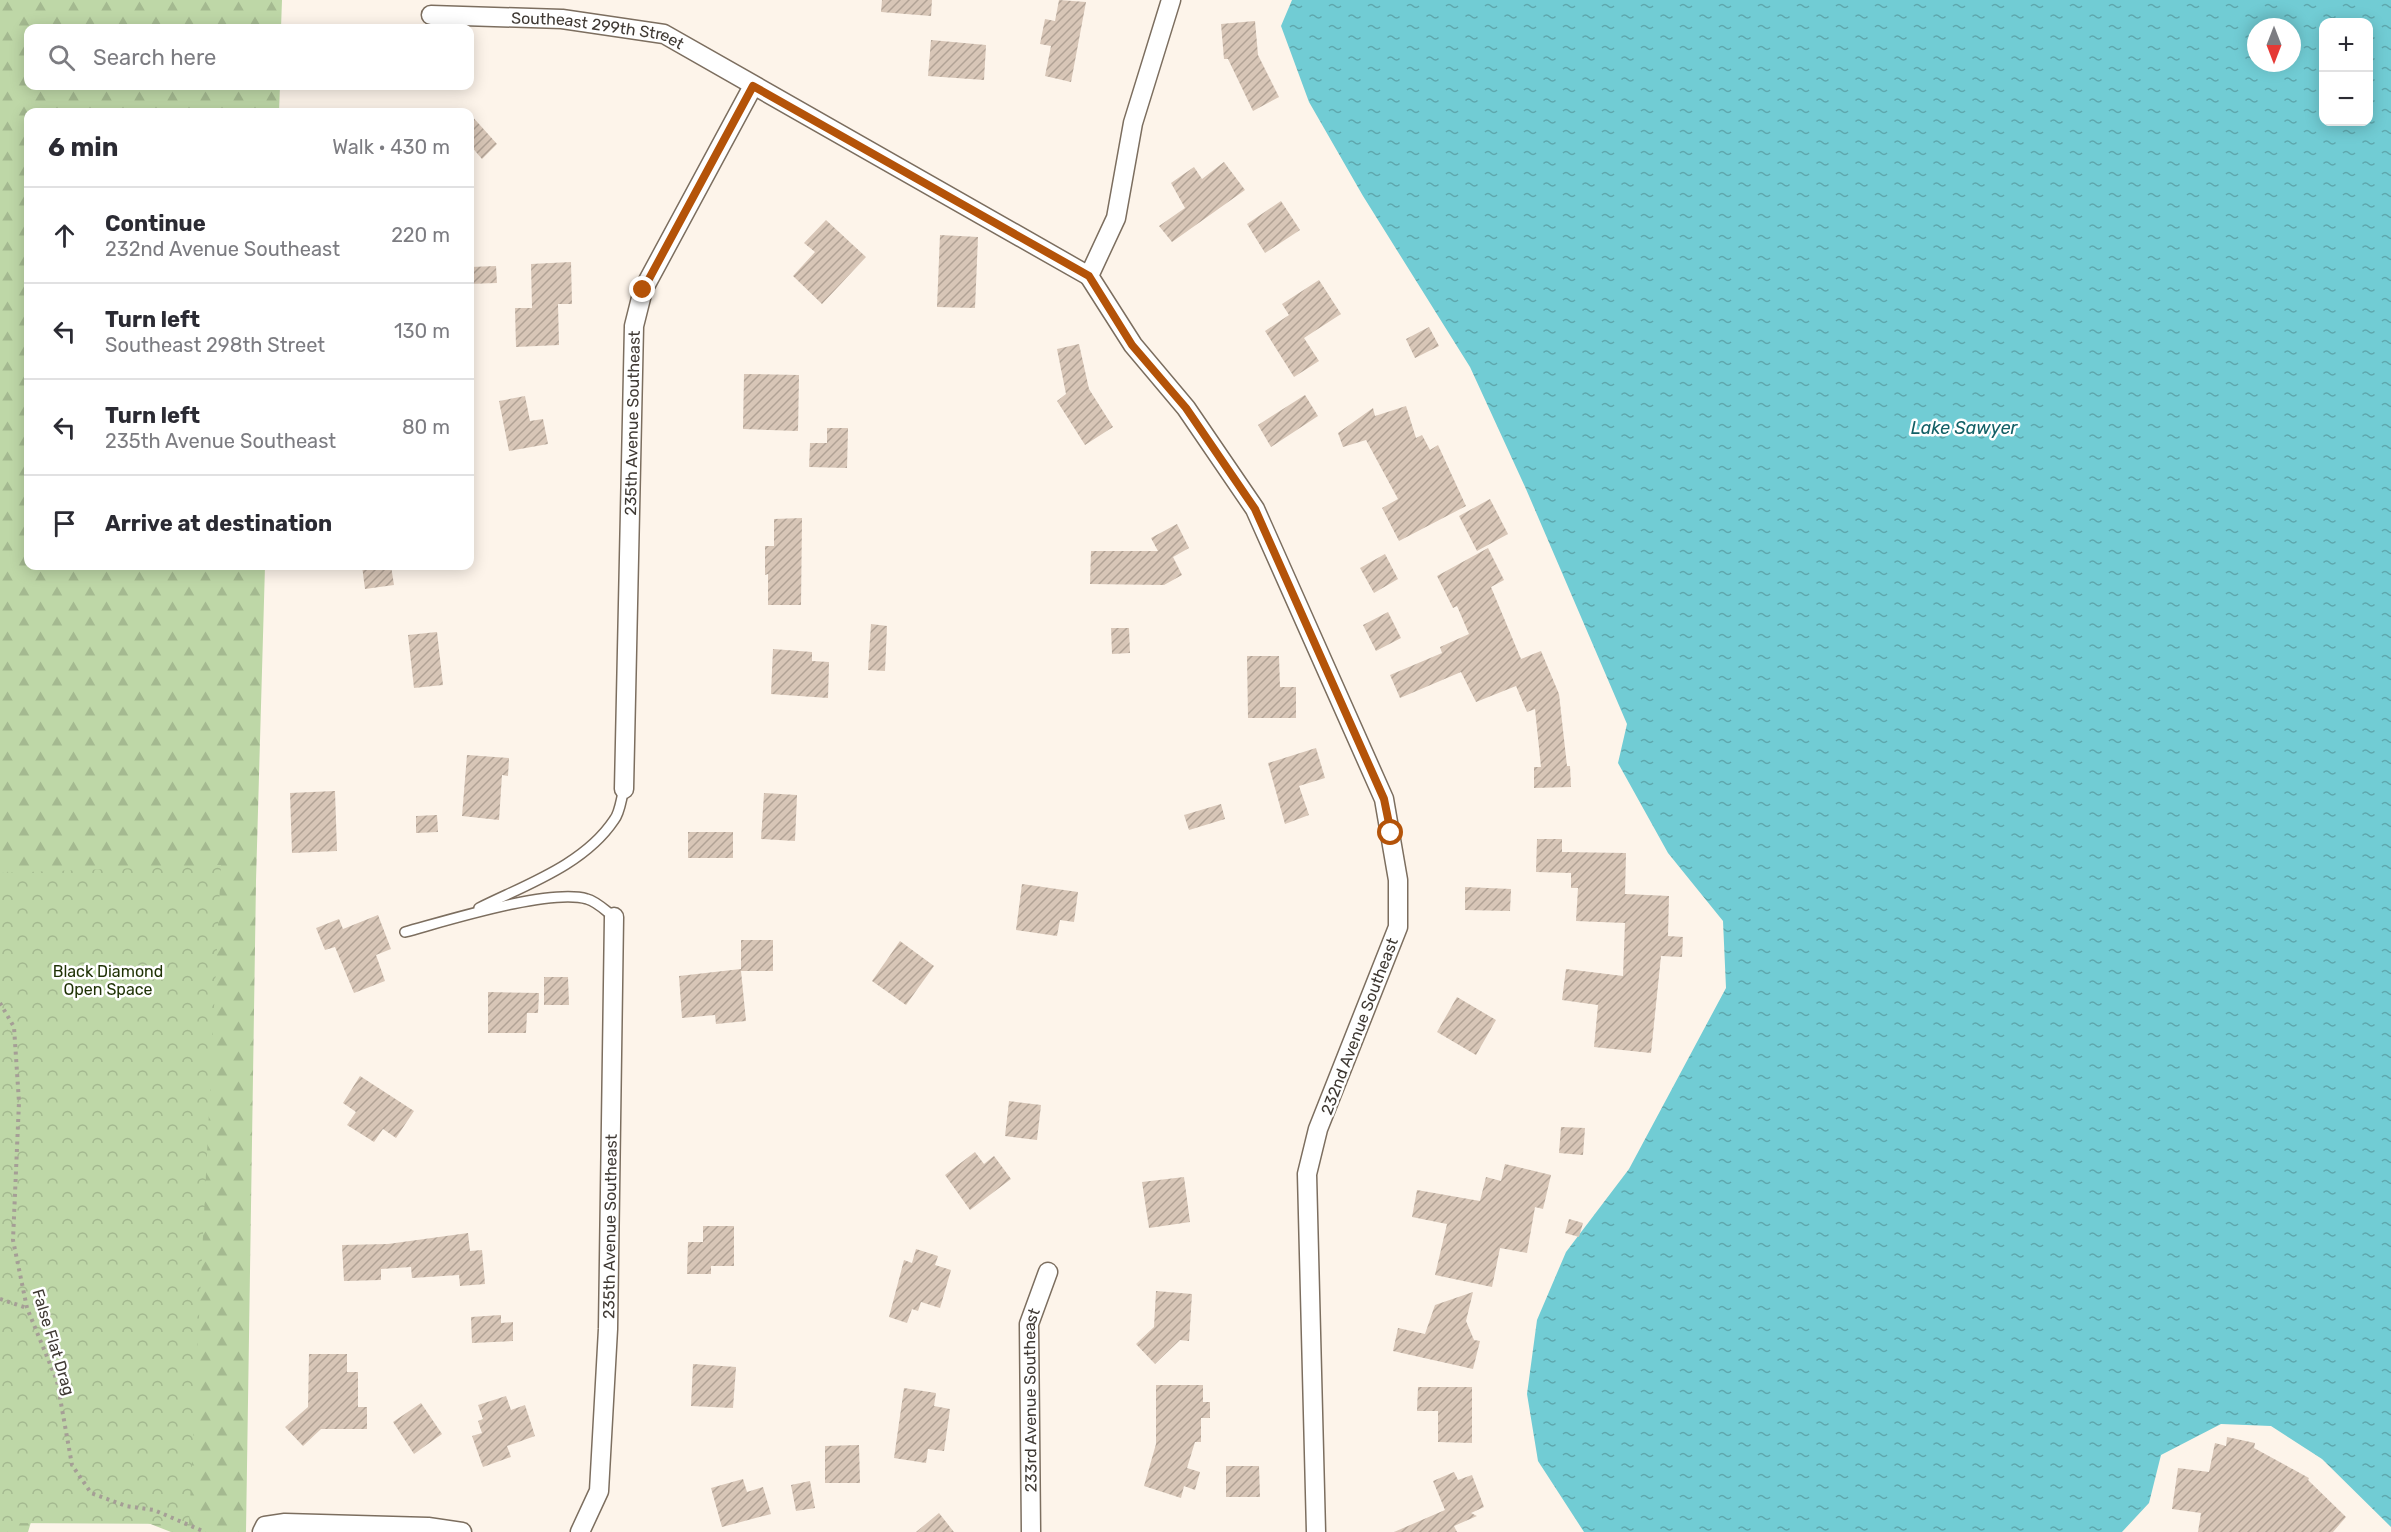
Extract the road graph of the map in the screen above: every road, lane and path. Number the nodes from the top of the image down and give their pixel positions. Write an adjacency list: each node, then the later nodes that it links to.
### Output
1 (1171, 0): 4 (street)
2 (431, 15): 3 (street, Southeast 299th Street)
3 (753, 86): 4 (street, Southeast 299th Street); 5 (street, 235th Avenue Southeast)
4 (1089, 276): 18 (street, 232nd Avenue Southeast)
5 (624, 789): 6 (lane)
6 (462, 917): 7 (lane); 8 (lane)
7 (614, 917): 16 (street, 235th Avenue Southeast)
8 (405, 932)
9 (0, 1003): 12 (path, False Flat Drag)
10 (1048, 1272): 17 (street, 233rd Avenue Southeast)
11 (0, 1299): 12 (path)
12 (27, 1308): 14 (path, False Flat Drag)
13 (264, 1529): 15 (street)
14 (205, 1532)
15 (462, 1532)
16 (580, 1532)
17 (1031, 1532)
18 (1316, 1532)

